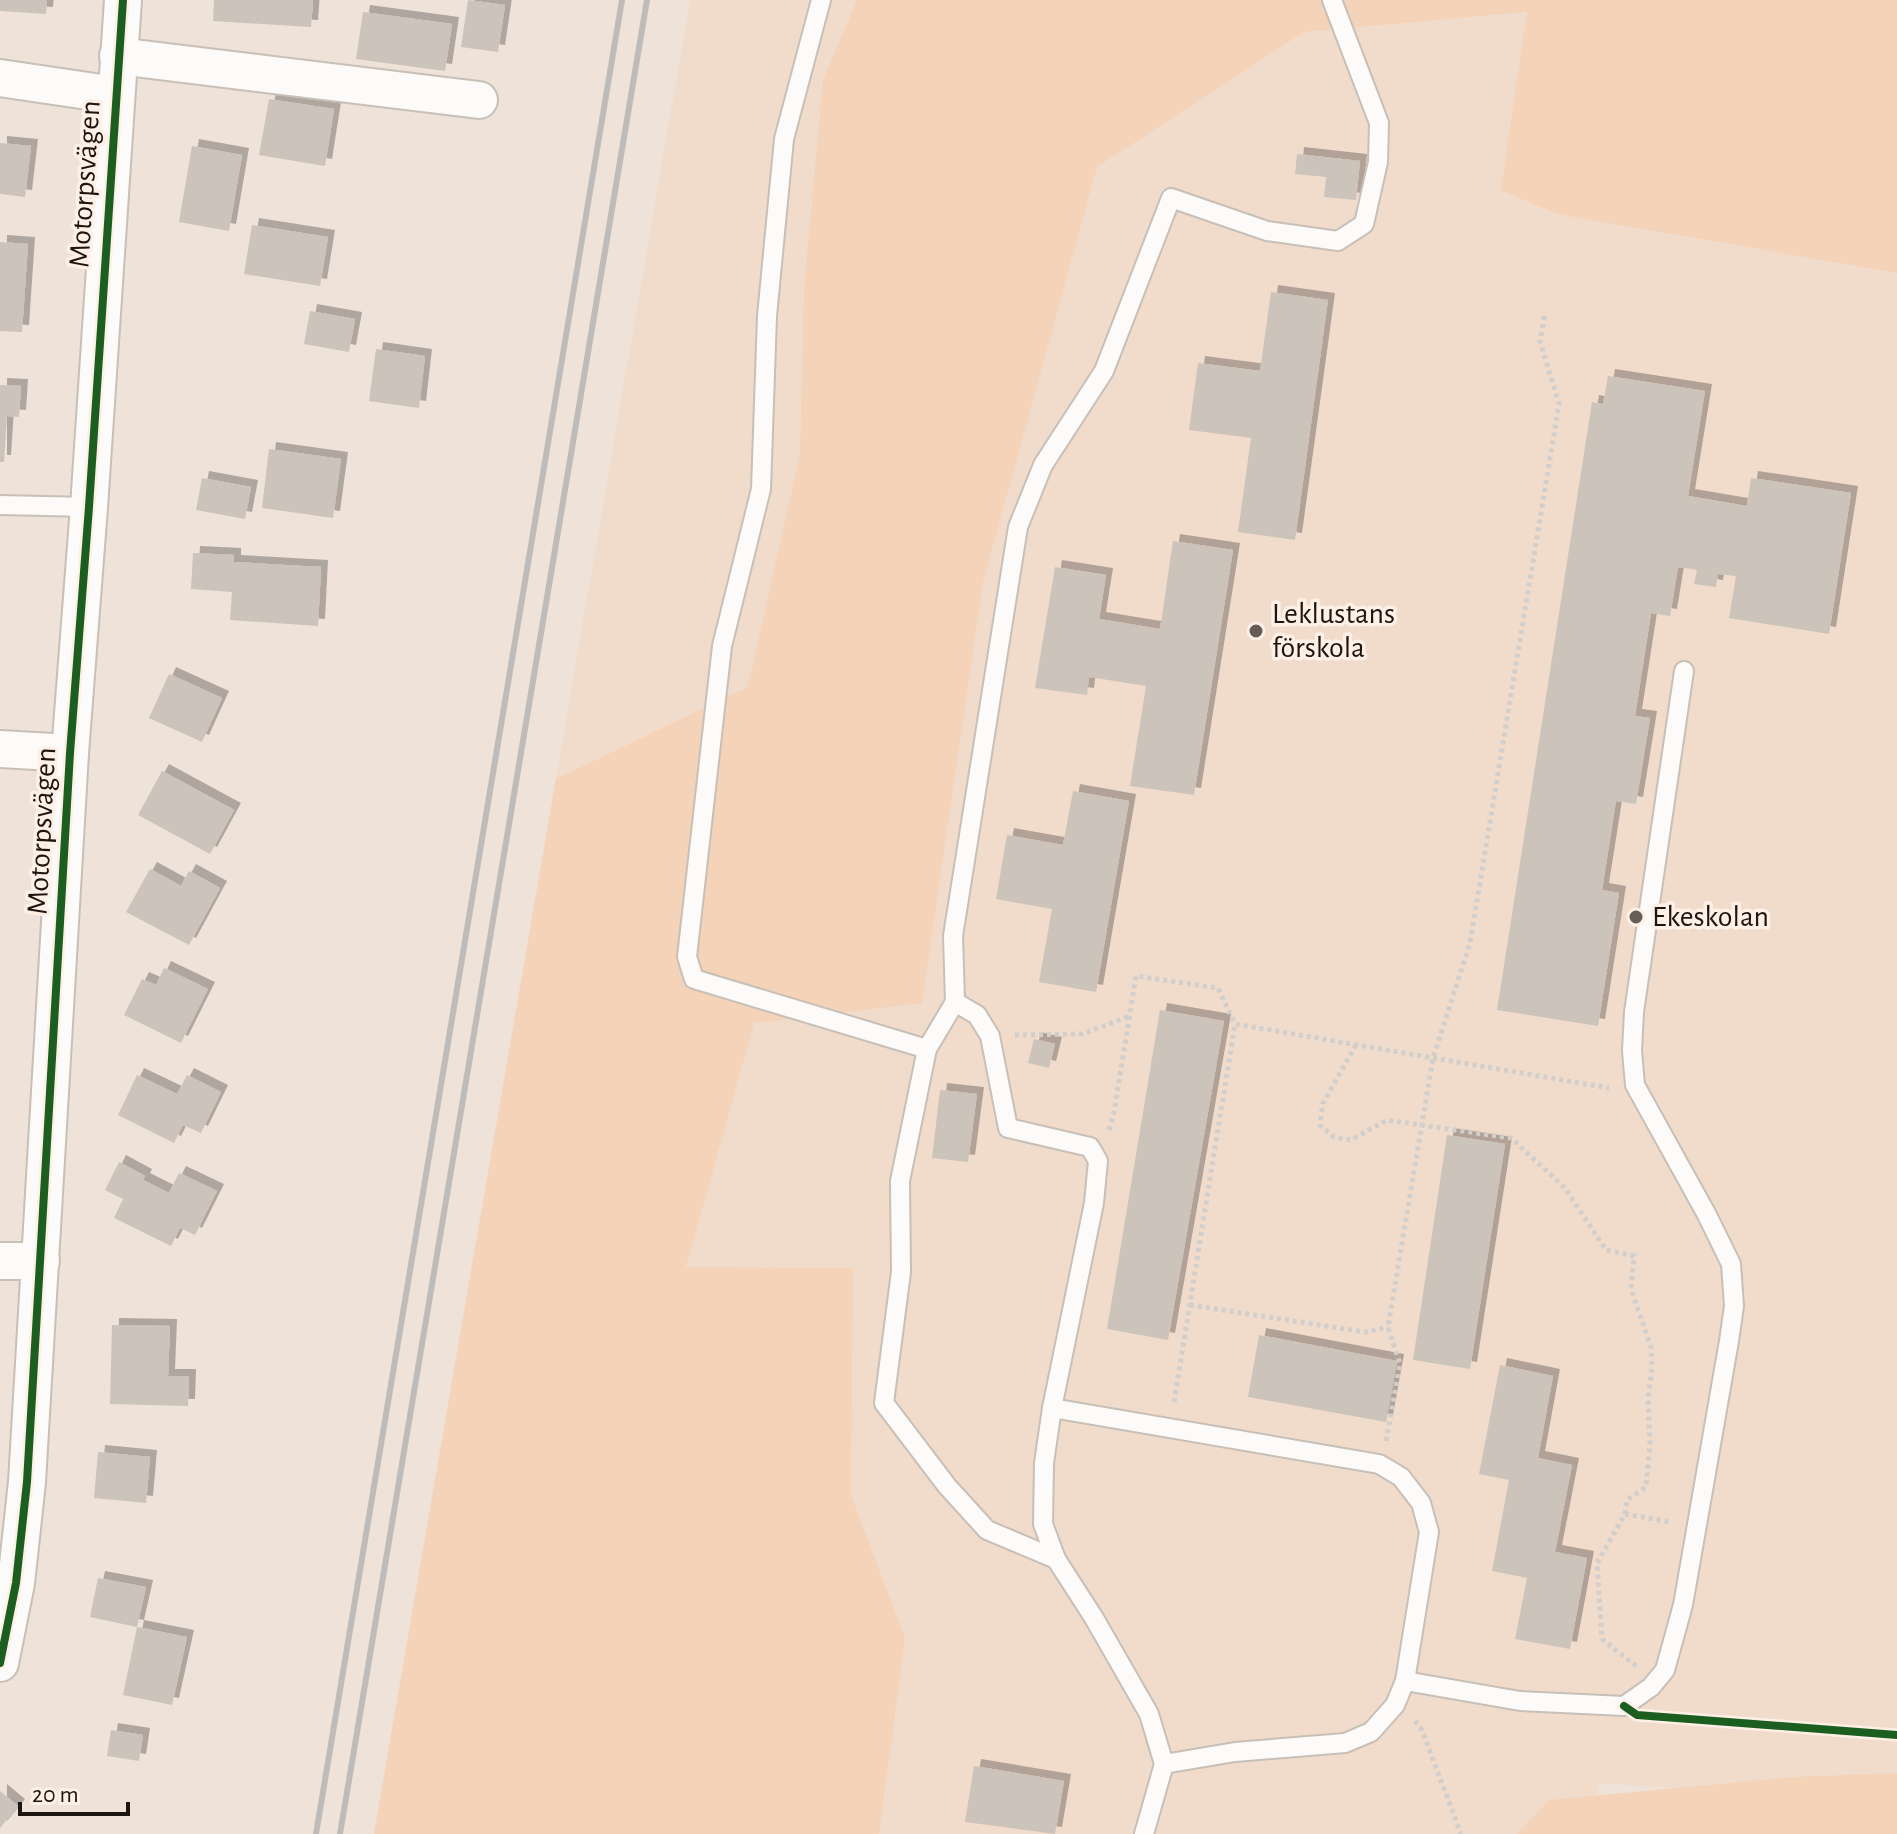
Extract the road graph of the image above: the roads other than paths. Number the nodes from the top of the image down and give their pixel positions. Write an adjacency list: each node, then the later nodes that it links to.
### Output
1 (123, 0): 4 (street, Motorpsvägen)
2 (821, 0): 14 (lane)
3 (1332, 0): 13 (lane)
4 (118, 56): 6 (street, Motorpsvägen); 7 (street)
5 (0, 78): 6 (street)
6 (115, 95): 9 (street, Motorpsvägen)
7 (479, 100)
8 (0, 505): 9 (lane)
9 (89, 507): 12 (street, Motorpsvägen)
10 (1684, 671): 20 (lane)
11 (0, 749): 12 (street)
12 (70, 753): 16 (street, Motorpsvägen)
13 (955, 1002): 14 (lane); 17 (lane)
14 (927, 1049): 18 (lane)
15 (0, 1261): 16 (street)
16 (41, 1261): 19 (street, Motorpsvägen)
17 (1052, 1408): 18 (lane); 20 (lane)
18 (1056, 1559): 21 (lane)
19 (0, 1663)
20 (1401, 1690): 21 (lane)
21 (1164, 1764): 22 (lane)
22 (1144, 1834)

